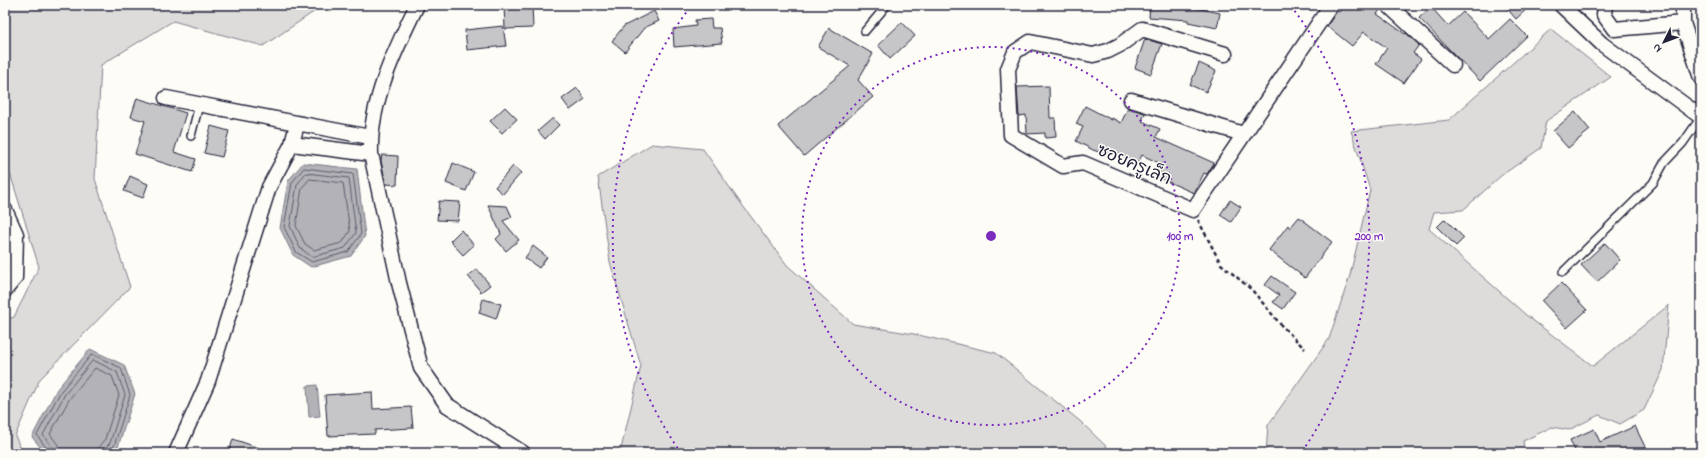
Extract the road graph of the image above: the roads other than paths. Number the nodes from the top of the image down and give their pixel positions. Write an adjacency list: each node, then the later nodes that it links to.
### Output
1 (416, 5): 20 (street)
2 (887, 5): 9 (lane)
3 (1331, 5): 18 (street)
4 (1388, 5): 11 (street)
5 (1561, 5): 16 (street)
6 (1605, 5): 8 (street)
7 (1683, 5): 8 (street)
8 (1683, 23): 12 (street)
9 (865, 31)
10 (1225, 54): 18 (street, ซอยครูเล็ก)
11 (1453, 65)
12 (1701, 78)
13 (166, 98): 15 (street)
14 (1131, 100): 18 (street)
15 (199, 105): 17 (street); 19 (lane)
16 (1701, 117): 24 (lane)
17 (297, 124): 20 (street); 21 (street)
18 (1244, 134)
19 (191, 136)
20 (370, 137): 22 (street)
21 (292, 144): 22 (street); 26 (street)
22 (371, 154): 27 (street)
23 (5, 210): 25 (street)
24 (1563, 272)
25 (5, 290)
26 (176, 453)
27 (523, 453)

